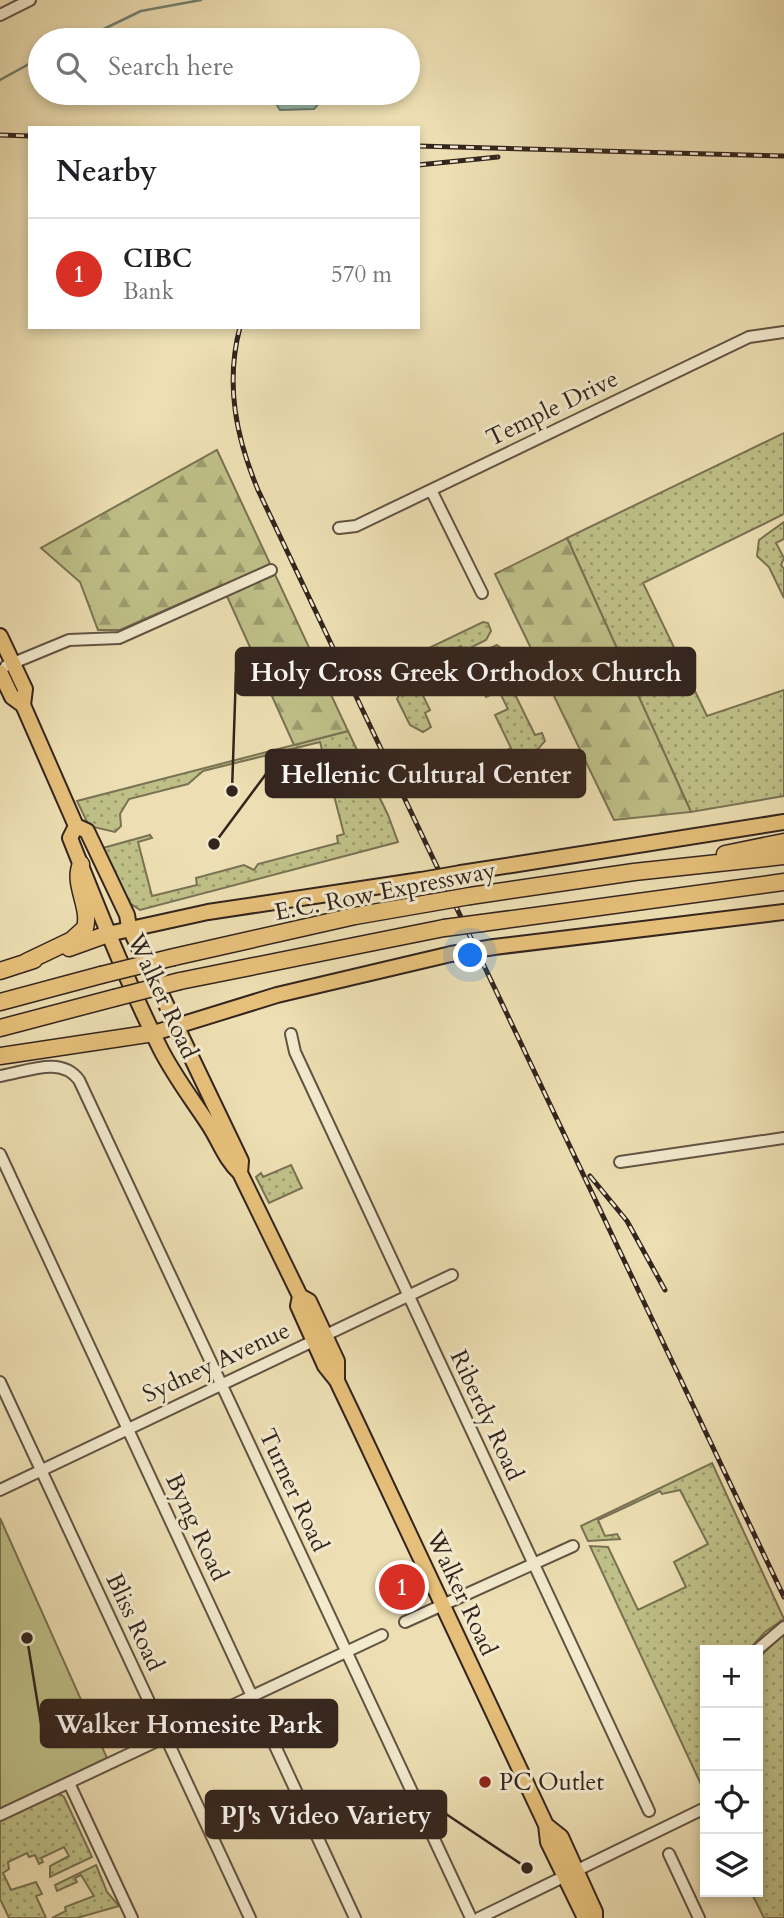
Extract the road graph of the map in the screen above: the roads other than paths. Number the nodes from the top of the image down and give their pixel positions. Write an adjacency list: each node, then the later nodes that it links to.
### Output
1 (30, 0): 2 (street)
2 (0, 15)
3 (784, 332): 4 (street, Temple Drive)
4 (431, 490): 5 (street, Temple Drive); 7 (street)
5 (339, 527)
6 (271, 570): 9 (street)
7 (482, 593)
8 (0, 636): 9 (main road, Walker Road)
9 (4, 668): 11 (main road, Walker Road)
10 (784, 822): 20 (main road, bridge)
11 (76, 826): 14 (main road, Walker Road); 20 (main road, Walker Road)
12 (784, 842): 15 (highway)
13 (784, 856): 15 (highway, E.C. Row Expressway)
14 (80, 864): 21 (main road, Walker Road); 22 (highway)
15 (634, 872): 24 (highway, E.C. Row Expressway, bridge)
16 (784, 882): 18 (highway, E.C. Row Expressway)
17 (784, 893): 18 (highway)
18 (672, 898): 26 (highway, E.C. Row Expressway, bridge)
19 (784, 912): 25 (main road, bridge)
20 (129, 927): 21 (main road); 25 (main road, Walker Road)
21 (108, 934): 22 (highway); 27 (main road, Walker Road)
22 (26, 962): 23 (highway)
23 (0, 971)
24 (0, 1002)
25 (177, 1026): 27 (main road); 34 (main road, Walker Road)
26 (0, 1028)
27 (154, 1033): 29 (highway); 34 (main road, Walker Road)
28 (291, 1034): 36 (street, Riberdy Road)
29 (0, 1056)
30 (0, 1076): 39 (street, Turner Road)
31 (784, 1138): 33 (street)
32 (0, 1154): 40 (street, Byng Road)
33 (620, 1162)
34 (240, 1173): 37 (main road, Walker Road)
35 (452, 1275): 36 (street, Sydney Avenue)
36 (408, 1296): 37 (street, Sydney Avenue); 44 (street, Riberdy Road)
37 (319, 1337): 39 (street, Sydney Avenue); 45 (main road, Walker Road)
38 (0, 1382): 41 (street, Bliss Road)
39 (221, 1383): 40 (street, Sydney Avenue); 50 (street, Turner Road)
40 (127, 1427): 41 (street, Sydney Avenue); 51 (street, Byng Road)
41 (40, 1469): 42 (street, Sydney Avenue); 52 (street, Bliss Road)
42 (0, 1490)
43 (573, 1546): 44 (street)
44 (533, 1564): 45 (street); 55 (street, Riberdy Road)
45 (443, 1605): 46 (street); 58 (main road, Walker Road)
46 (405, 1622)
47 (784, 1627): 49 (street)
48 (382, 1635): 50 (street)
49 (763, 1645)
50 (346, 1652): 51 (street); 62 (street, Turner Road)
51 (252, 1696): 52 (street); 61 (street, Byng Road)
52 (165, 1737): 53 (street); 60 (street, Bliss Road)
53 (69, 1783): 56 (street); 59 (street)
54 (700, 1810): 58 (street)
55 (649, 1811)
56 (0, 1815)
57 (669, 1854): 66 (street)
58 (571, 1874): 63 (street); 64 (main road, Walker Road); 65 (main road, Walker Road)
59 (132, 1918)
60 (250, 1918)
61 (355, 1918)
62 (471, 1918)
63 (479, 1918)
64 (585, 1918)
65 (595, 1918)
66 (699, 1918)

